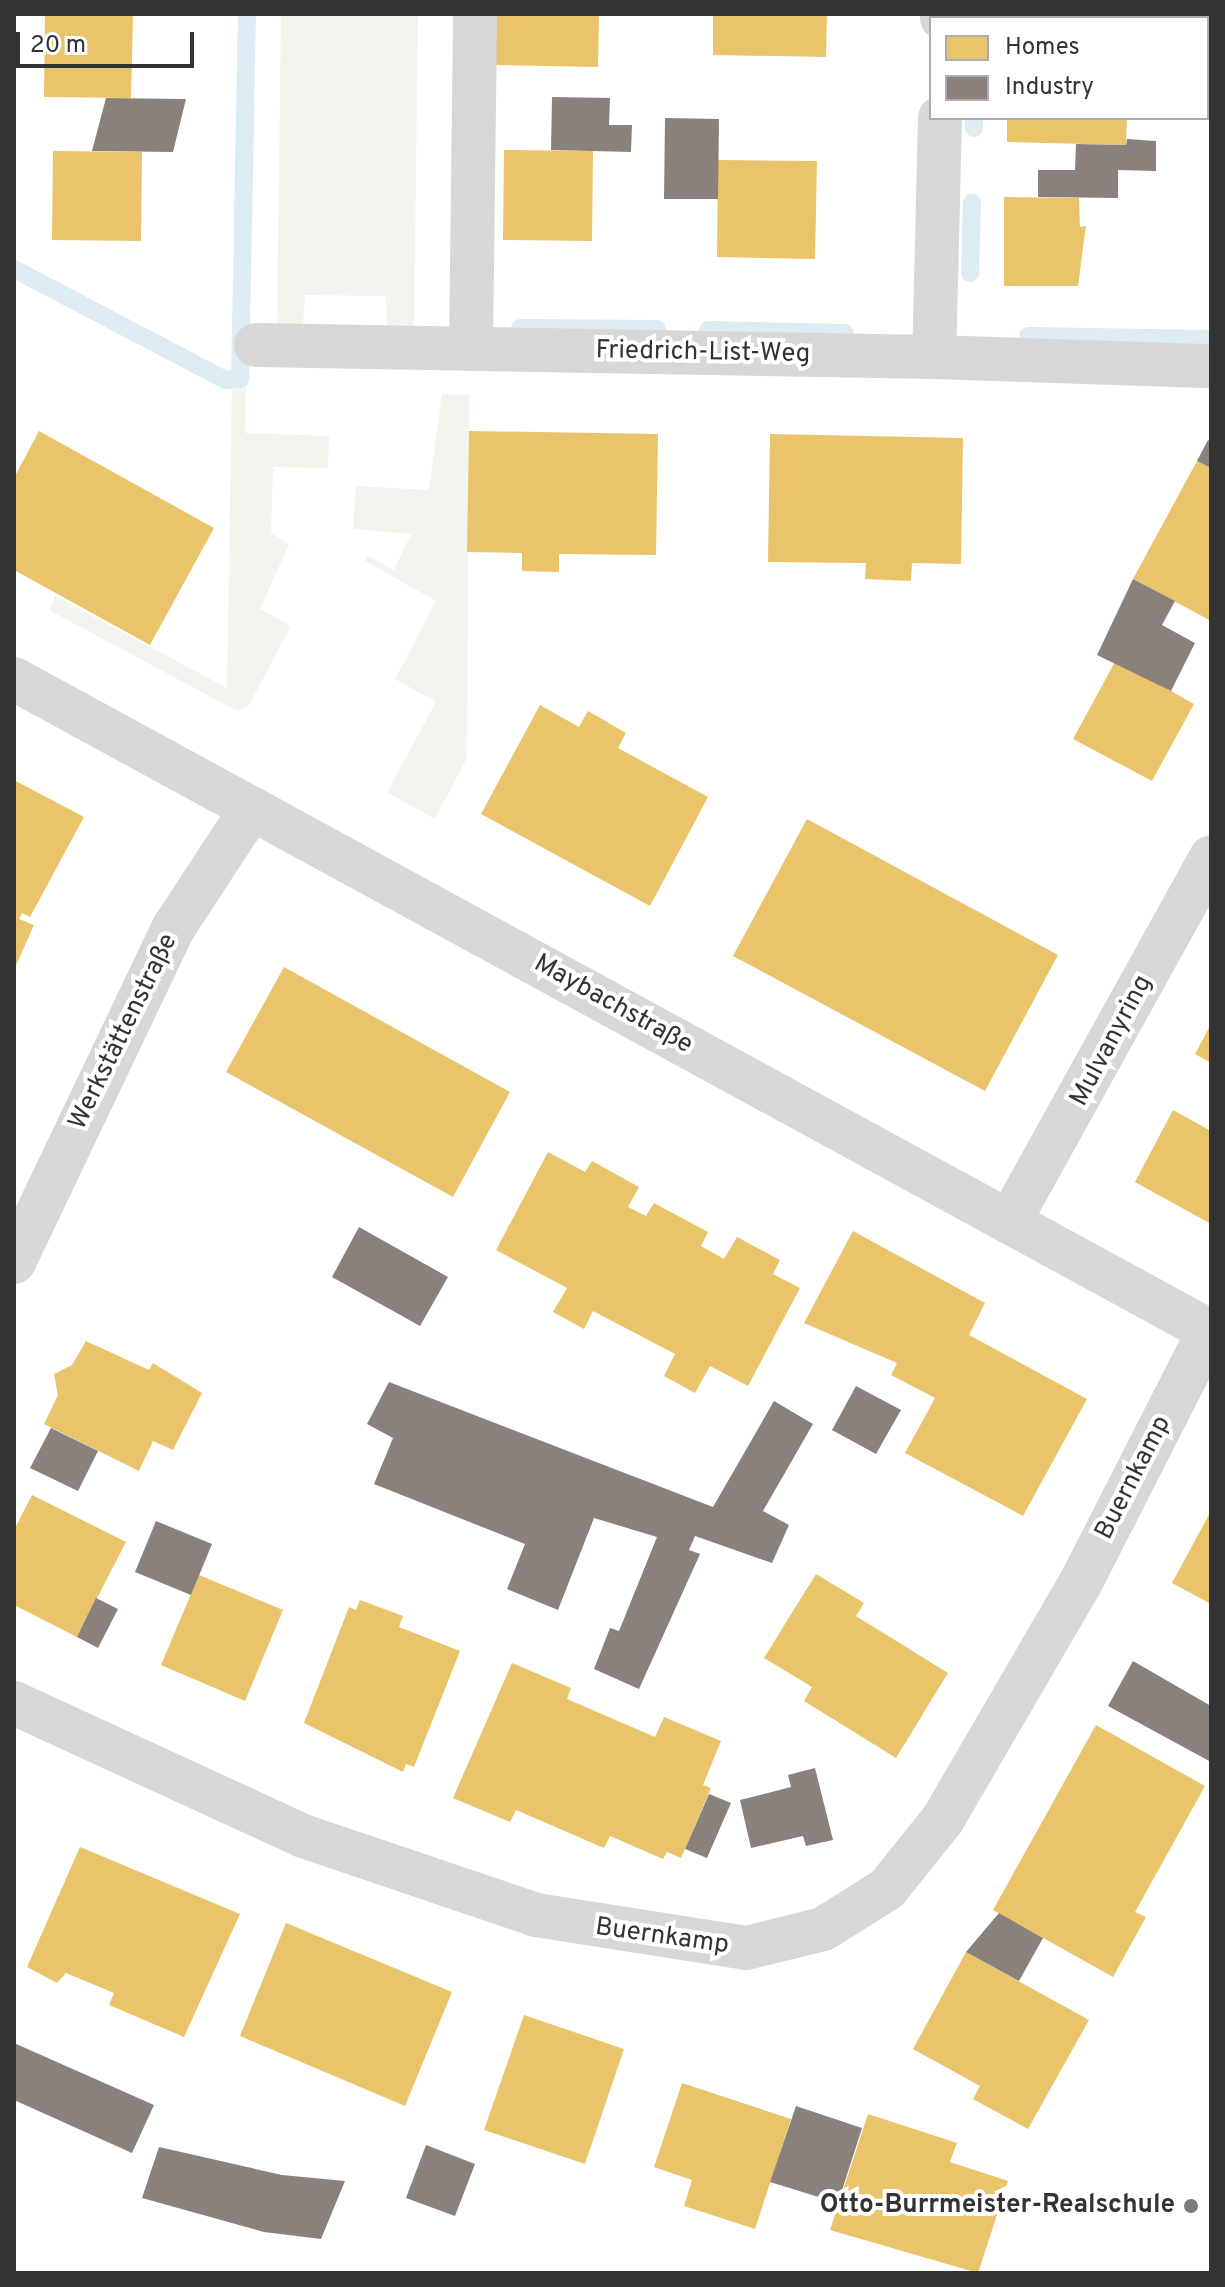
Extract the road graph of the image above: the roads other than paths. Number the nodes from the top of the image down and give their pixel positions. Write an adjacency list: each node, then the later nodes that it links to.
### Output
1 (475, 14): 4 (street)
2 (940, 120): 5 (street)
3 (256, 345): 4 (street, Friedrich-List-Weg)
4 (471, 349): 5 (street, Friedrich-List-Weg)
5 (934, 357): 6 (street, Friedrich-List-Weg)
6 (1211, 366)
7 (14, 679): 8 (street, Maybachstraße)
8 (250, 811): 10 (street, Maybachstraße); 11 (street, Werkstättenstraße)
9 (1211, 857): 10 (street, Mulvanyring)
10 (1009, 1222): 12 (street, Maybachstraße)
11 (14, 1262)
12 (1210, 1332): 13 (street, Buernkamp)
13 (14, 1703)

